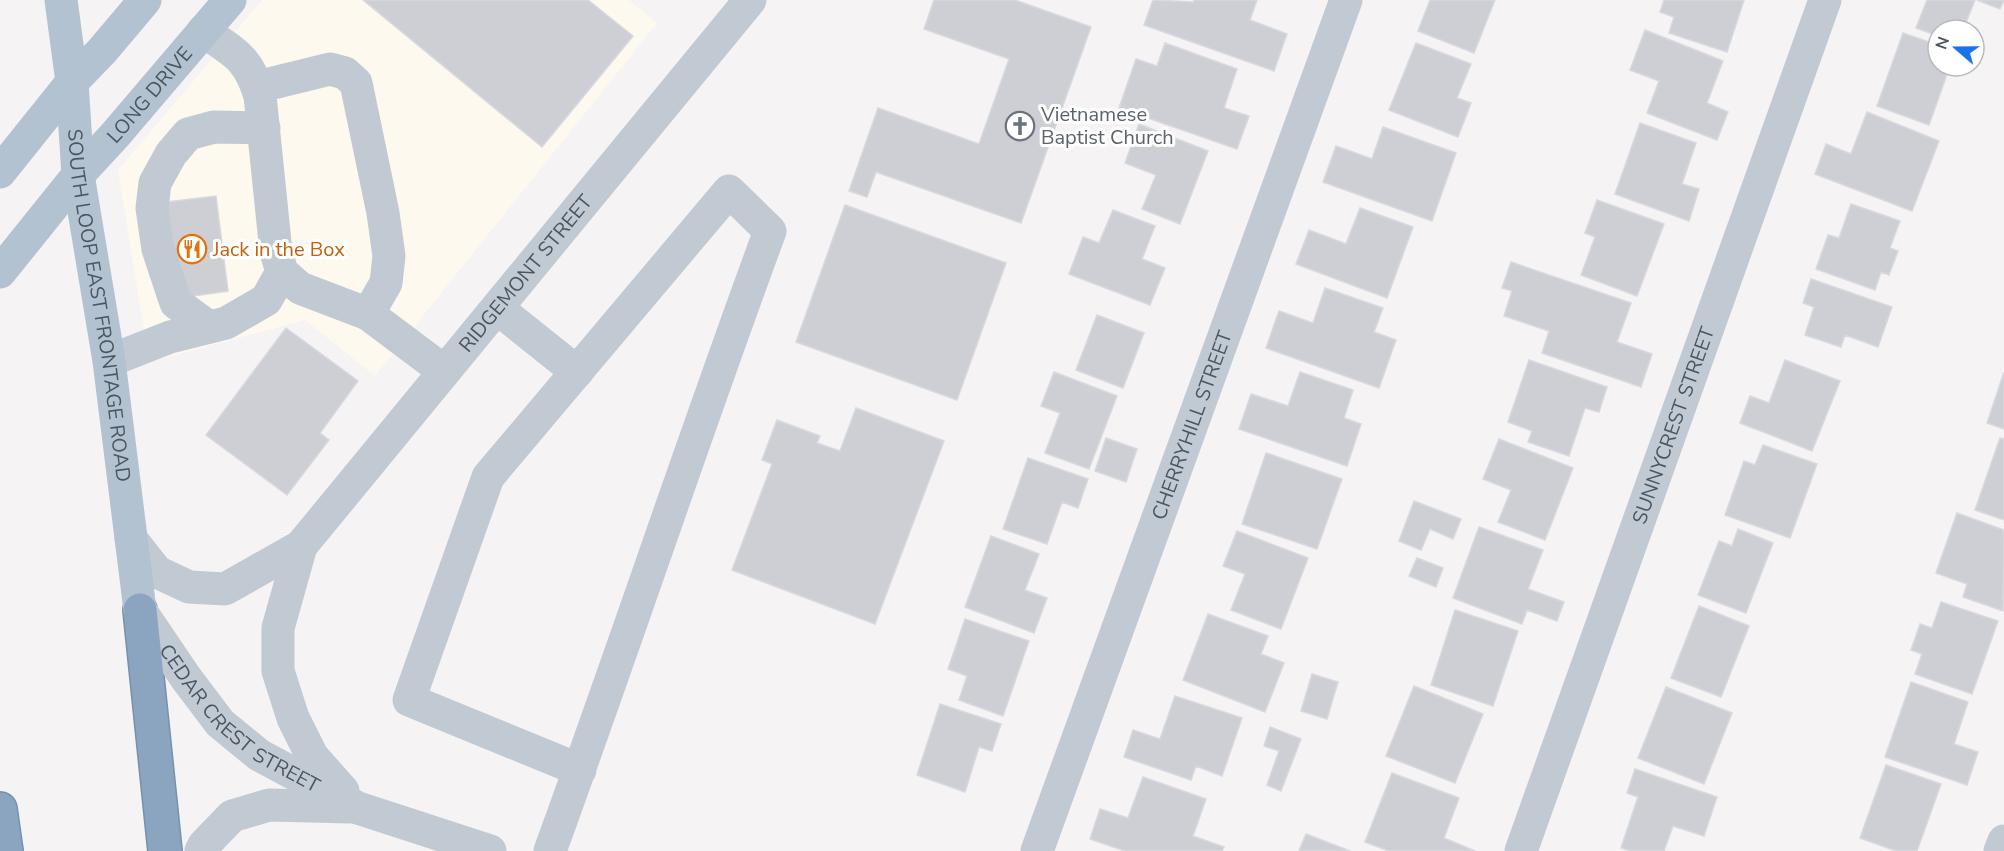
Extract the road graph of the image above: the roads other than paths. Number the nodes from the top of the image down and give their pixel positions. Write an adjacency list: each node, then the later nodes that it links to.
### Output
1 (61, 0): 8 (main road, SOUTH LOOP EAST FRONTAGE ROAD)
2 (145, 0): 8 (main road)
3 (230, 0): 7 (main road, LONG DRIVE)
4 (1346, 0): 33 (street, CHERRYHILL STREET)
5 (1825, 0): 34 (street, SUNNYCREST STREET)
6 (738, 4): 15 (street, RIDGEMONT STREET)
7 (203, 32): 9 (street); 12 (main road, LONG DRIVE)
8 (72, 82): 11 (main road); 12 (main road, SOUTH LOOP EAST FRONTAGE ROAD)
9 (257, 87): 10 (street); 16 (street)
10 (264, 128): 14 (street); 17 (street)
11 (0, 172)
12 (78, 175): 13 (main road, LONG DRIVE); 18 (main road, SOUTH LOOP EAST FRONTAGE ROAD)
13 (0, 272)
14 (282, 272): 16 (street); 17 (street)
15 (497, 308): 19 (street, RIDGEMONT STREET); 20 (street)
16 (368, 314): 19 (street)
17 (209, 327): 18 (street)
18 (109, 361): 21 (main road, SOUTH LOOP EAST FRONTAGE ROAD)
19 (444, 371): 22 (street, RIDGEMONT STREET)
20 (577, 372): 24 (street); 24 (street)
21 (131, 539): 22 (street, RIDGEMONT STREET); 23 (main road, SOUTH LOOP EAST FRONTAGE ROAD)
22 (301, 546): 25 (street, RIDGEMONT STREET)
23 (140, 610): 25 (street, CEDAR CREST STREET); 29 (highway)
24 (580, 770): 32 (street)
25 (358, 808): 30 (street, CEDAR CREST STREET); 31 (street, CEDAR CREST STREET)
26 (0, 809): 28 (highway)
27 (2004, 841): 35 (street)
28 (6, 851)
29 (165, 851)
30 (201, 851)
31 (490, 851)
32 (550, 851)
33 (1037, 851)
34 (1521, 851)
35 (2000, 851)

